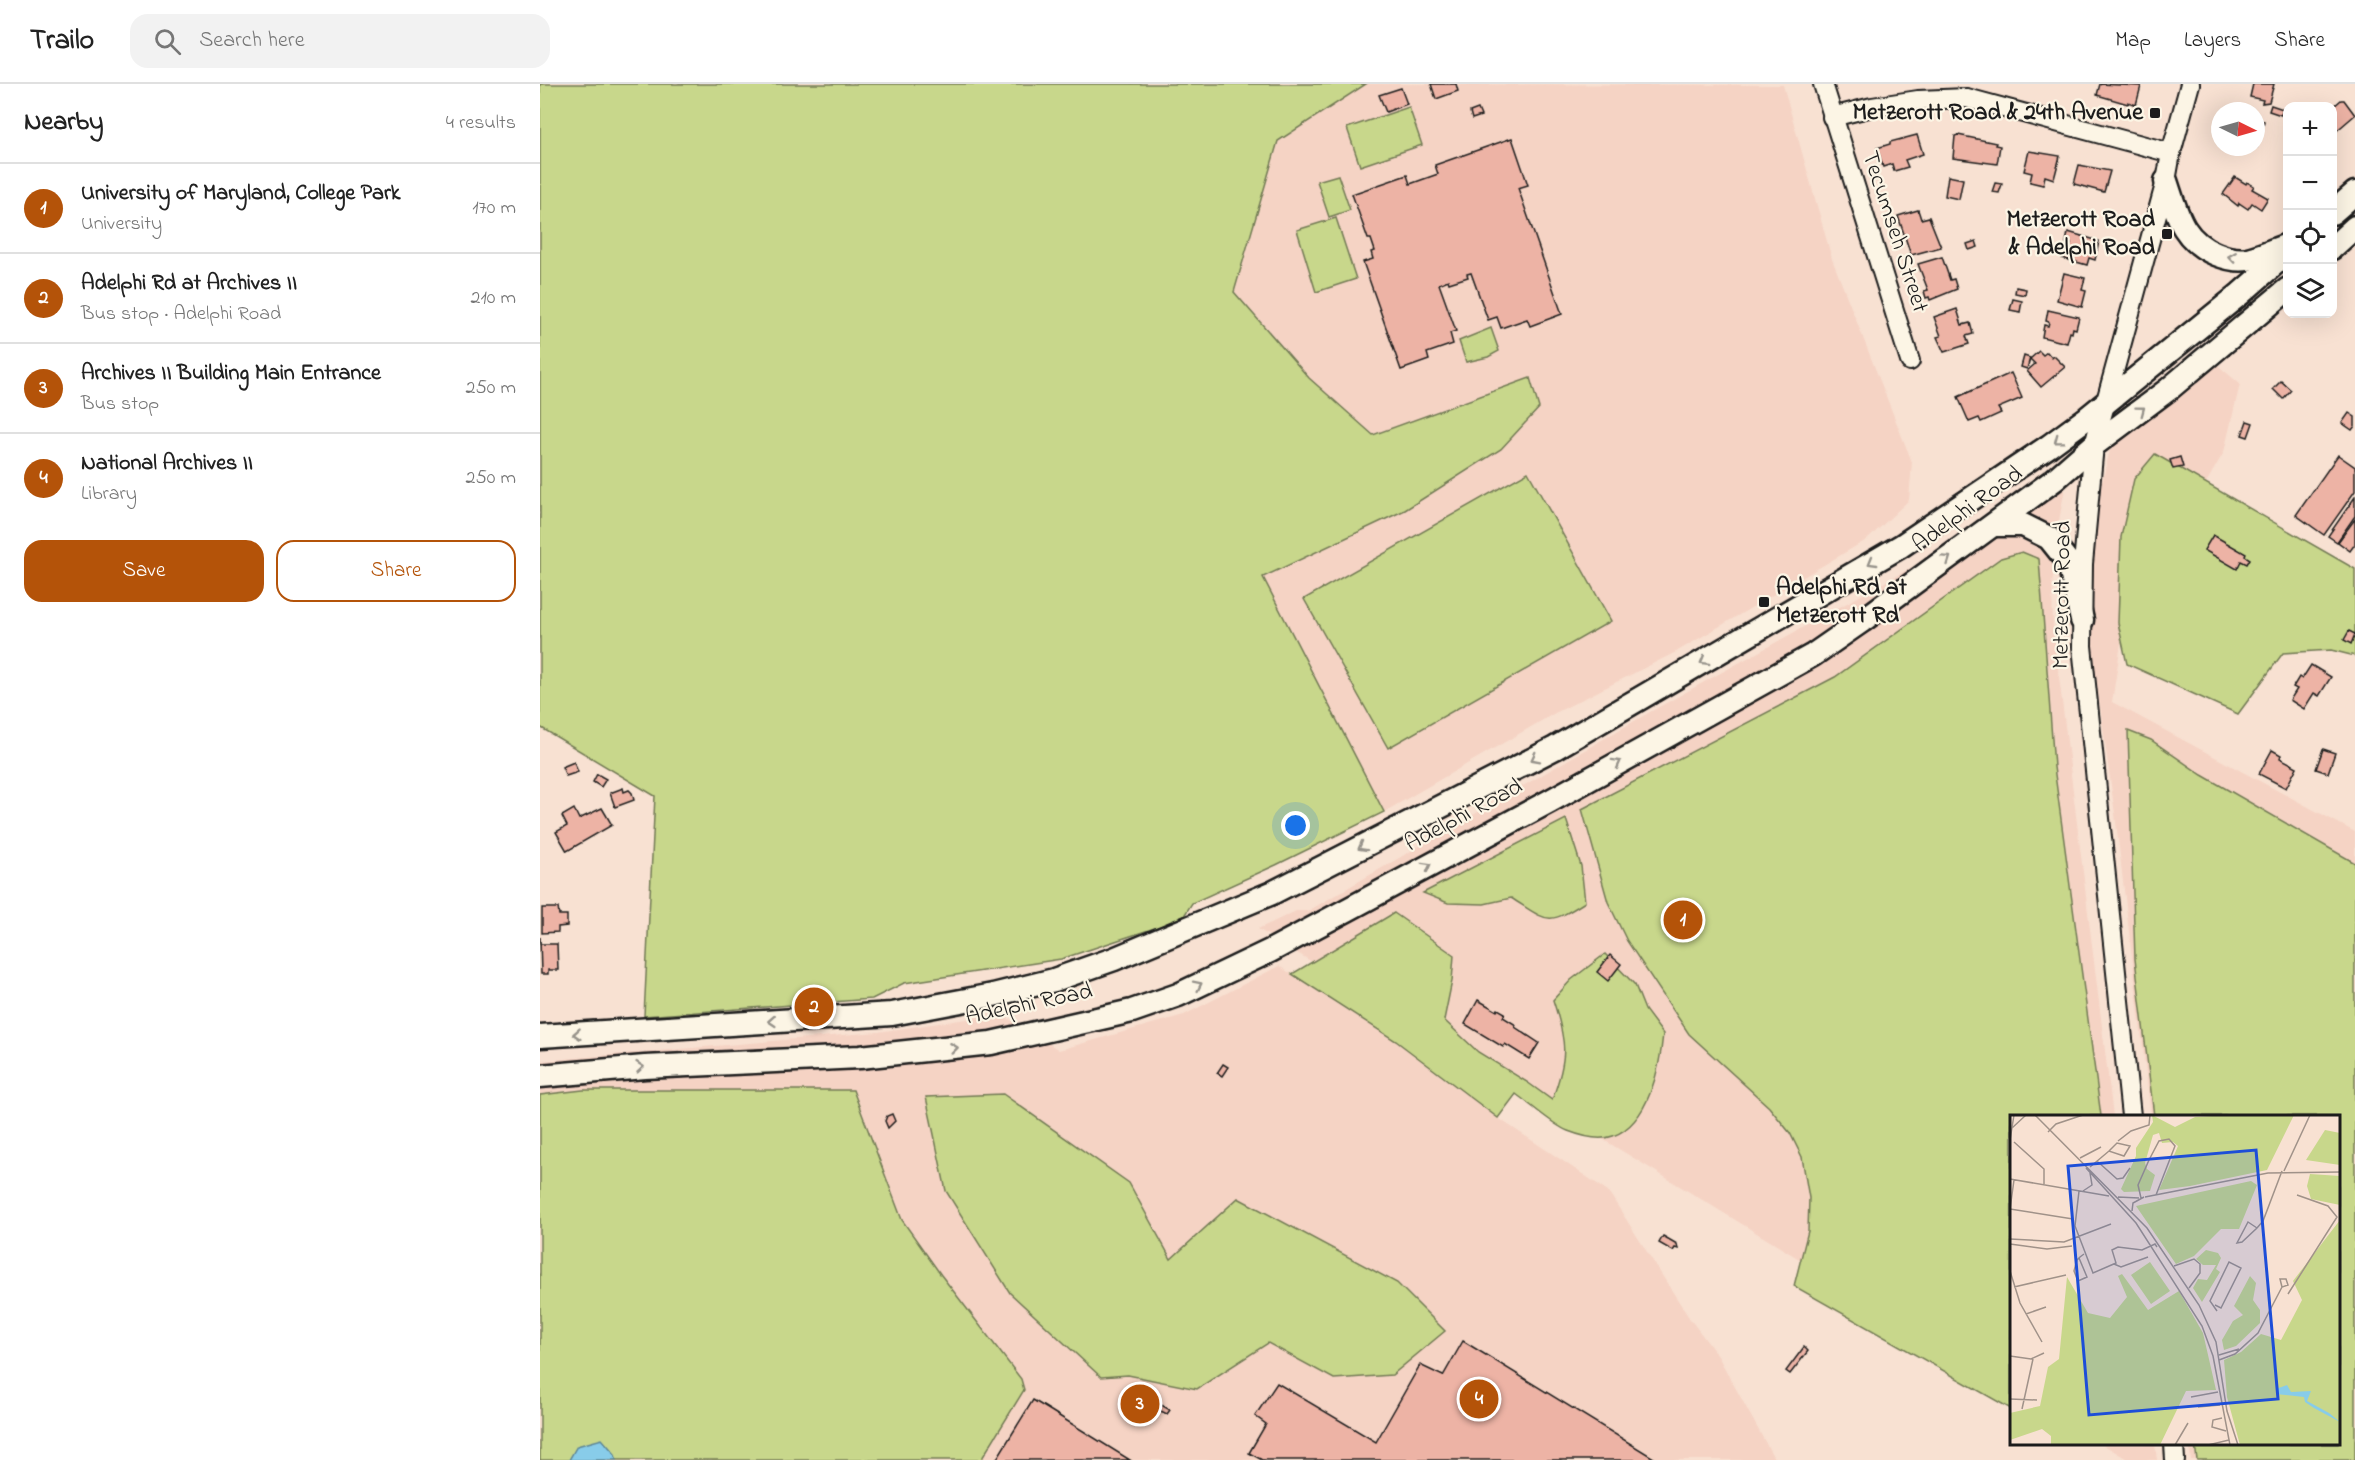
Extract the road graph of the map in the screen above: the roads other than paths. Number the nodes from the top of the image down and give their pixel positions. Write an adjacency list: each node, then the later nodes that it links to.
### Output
1 (1823, 84): 4 (street, Tecumseh Street)
2 (2190, 84): 5 (street, Metzerott Road)
3 (1969, 91): 4 (street); 5 (street)
4 (1832, 117): 14 (street, Tecumseh Street)
5 (2171, 153): 6 (street, Metzerott Road)
6 (2166, 181): 11 (main road, one-way to 6); 15 (street, Metzerott Road)
7 (2355, 193): 8 (main road)
8 (2335, 210)
9 (2355, 227): 10 (main road)
10 (2337, 243)
11 (2283, 247)
12 (2283, 256): 15 (main road, Adelphi Road)
13 (2283, 293): 16 (main road, Adelphi Road, one-way to 13)
14 (1910, 361)
15 (2104, 404): 16 (street, Metzerott Road); 19 (main road, Adelphi Road, one-way to 19)
16 (2094, 445): 17 (main road, Adelphi Road); 18 (street, Metzerott Road)
17 (1994, 525): 18 (main road); 20 (main road, Adelphi Road, one-way to 17)
18 (2082, 620): 21 (street, Metzerott Road)
19 (540, 1036)
20 (540, 1076)
21 (2131, 1115)
22 (2174, 1445): 23 (street)
23 (2175, 1460)

